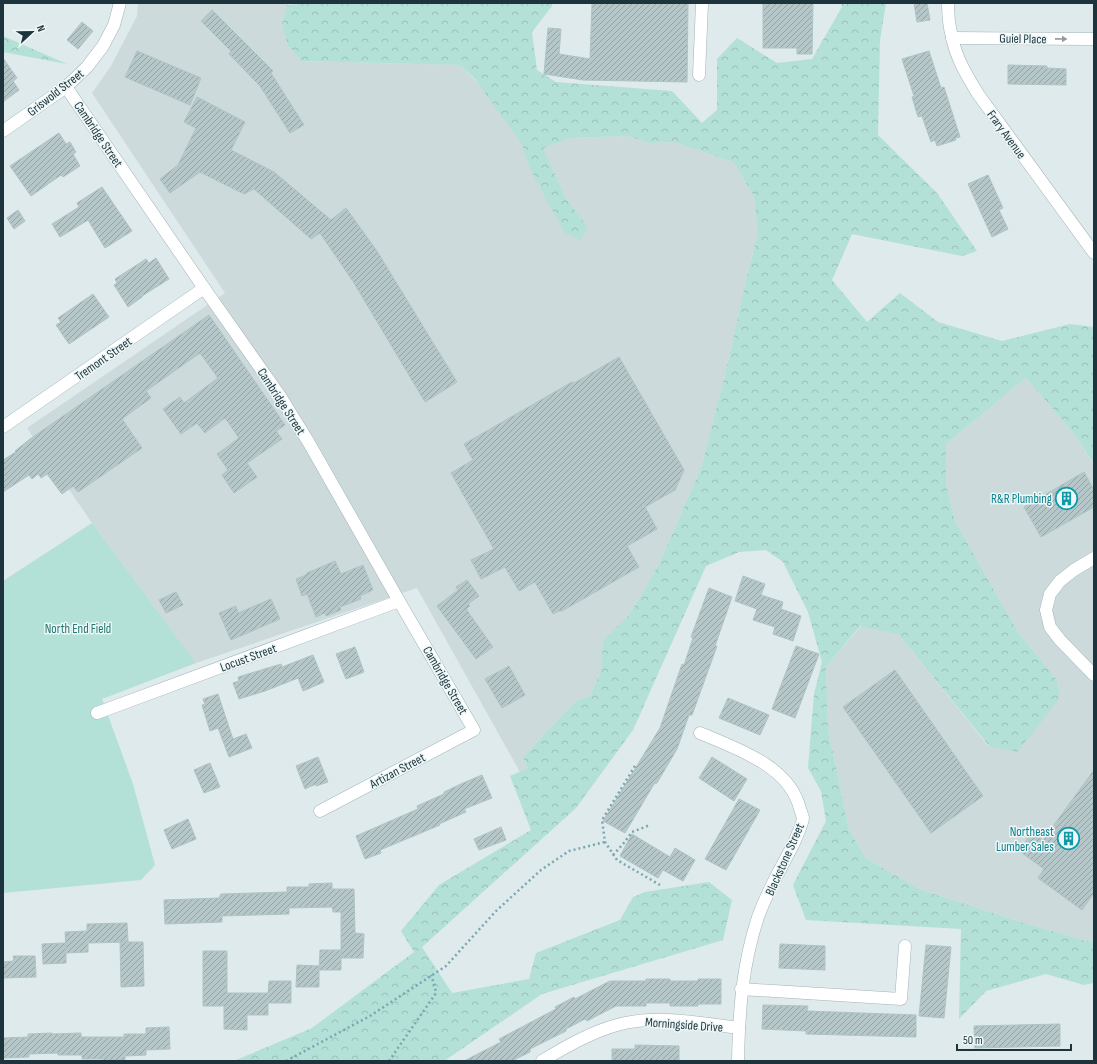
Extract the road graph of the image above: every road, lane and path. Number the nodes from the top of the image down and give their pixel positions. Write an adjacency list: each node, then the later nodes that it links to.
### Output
1 (120, 3): 7 (street, Griswold Street)
2 (702, 3): 6 (street)
3 (948, 3): 4 (street, Frary Avenue)
4 (952, 38): 5 (street, Guiel Place, one-way to 5); 9 (street, Frary Avenue)
5 (1094, 39)
6 (699, 75)
7 (66, 87): 8 (street, Griswold Street); 10 (street, Cambridge Street)
8 (3, 131)
9 (1094, 253)
10 (204, 288): 11 (street, Tremont Street); 13 (street, Cambridge Street)
11 (3, 427)
12 (1094, 558): 14 (street)
13 (399, 601): 15 (street, Locust Street); 16 (street, Cambridge Street)
14 (1094, 675)
15 (97, 713)
16 (474, 730): 19 (street, Artizan Street)
17 (700, 733): 26 (street, Blackstone Street)
18 (635, 766): 21 (path)
19 (320, 811)
20 (650, 826): 22 (path)
21 (605, 842): 22 (path); 25 (path)
22 (613, 855): 23 (path)
23 (660, 885)
24 (905, 946): 26 (street)
25 (431, 975): 28 (path); 29 (path)
26 (741, 989): 27 (street, Blackstone Street)
27 (739, 1028): 30 (street, Morningside Drive); 31 (street, Blackstone Street)
28 (286, 1061)
29 (389, 1061)
30 (542, 1061)
31 (738, 1061)

